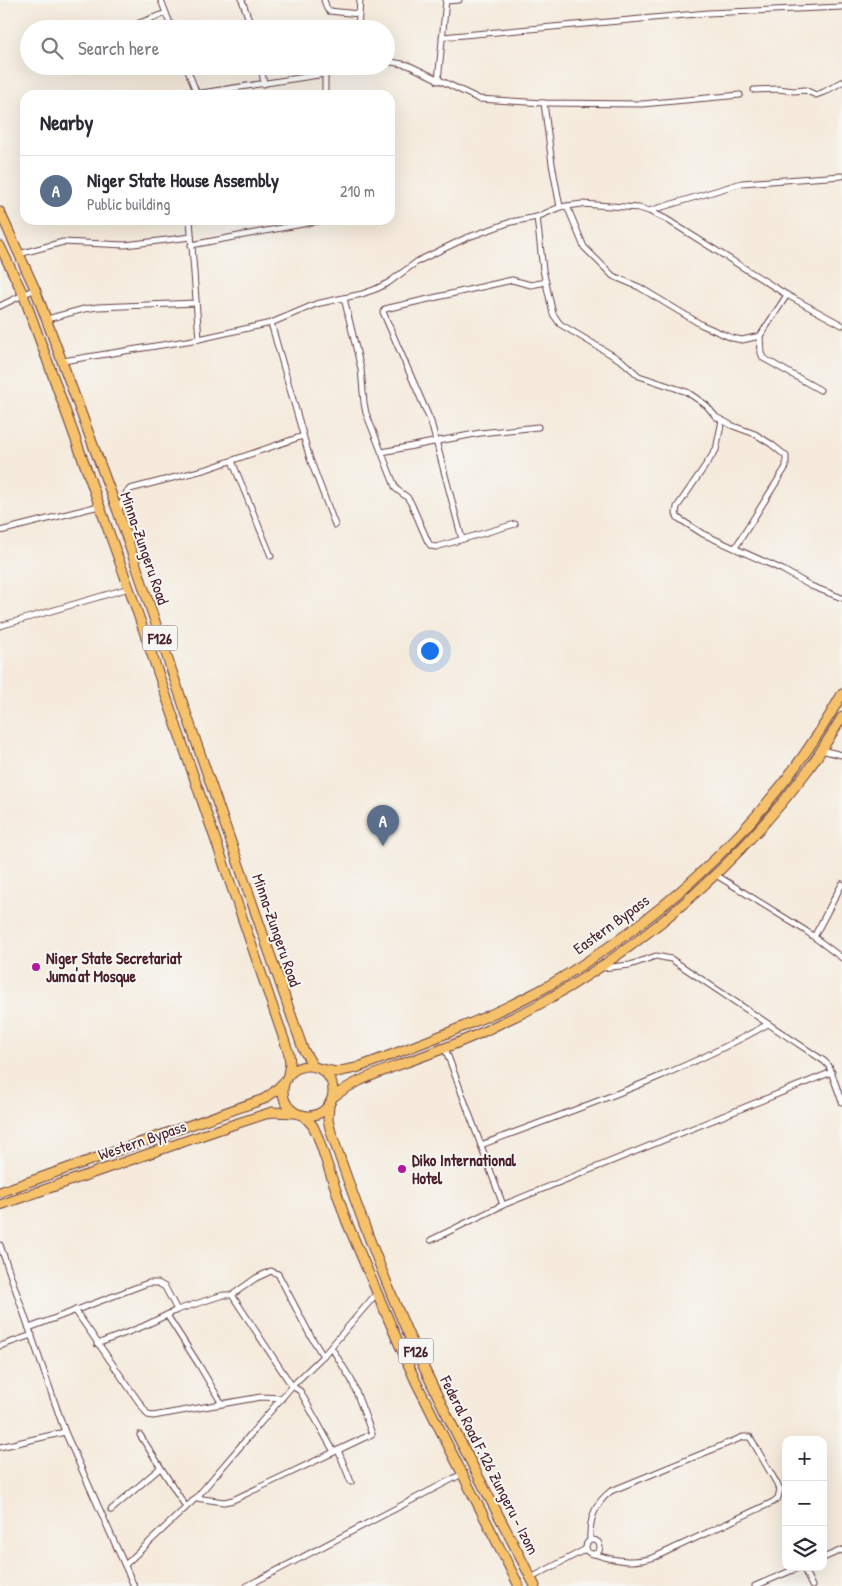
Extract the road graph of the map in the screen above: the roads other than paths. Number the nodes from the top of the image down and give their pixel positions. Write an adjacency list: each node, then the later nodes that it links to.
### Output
1 (161, 0): 8 (street)
2 (242, 0): 12 (street)
3 (324, 0): 9 (street)
4 (360, 0): 9 (street)
5 (458, 0): 6 (street)
6 (446, 1): 14 (street)
7 (842, 7): 14 (street)
8 (166, 13): 10 (street); 11 (street)
9 (359, 14): 13 (street)
10 (147, 20)
11 (169, 20)
12 (249, 20)
13 (359, 20)
14 (442, 38): 20 (street)
15 (395, 64): 20 (street)
16 (190, 75): 23 (street)
17 (262, 75): 22 (street)
18 (319, 75): 22 (street)
19 (325, 75): 25 (street)
20 (438, 81): 28 (street)
21 (842, 82): 26 (street)
22 (264, 84): 24 (street)
23 (195, 90)
24 (224, 90)
25 (325, 90)
26 (754, 90)
27 (740, 95): 28 (street)
28 (544, 103): 31 (street)
29 (842, 176): 32 (street)
30 (567, 206): 31 (street); 32 (street); 51 (street)
31 (560, 207): 34 (street)
32 (649, 211): 44 (street)
33 (0, 212): 40 (main road, Minna-Zungeru Road / F126)
34 (537, 217): 41 (street); 45 (street)
35 (190, 225): 37 (street)
36 (297, 225): 38 (street)
37 (191, 237): 38 (street); 40 (street)
38 (191, 245): 46 (street)
39 (0, 246): 43 (main road, Minna-Zungeru Road / F126)
40 (20, 254): 42 (main road, Minna-Zungeru Road / F126)
41 (546, 282): 55 (street); 58 (street)
42 (36, 289): 43 (street); 48 (main road, Minna-Zungeru Road / F126)
43 (23, 294): 47 (street); 61 (main road, Minna-Zungeru Road / F126)
44 (787, 295): 50 (street); 51 (street)
45 (344, 298): 49 (street); 59 (street)
46 (196, 302): 48 (street); 52 (street)
47 (0, 306)
48 (47, 318): 53 (main road, Minna-Zungeru Road / F126)
49 (270, 323): 52 (street); 57 (street)
50 (842, 325)
51 (760, 336): 54 (street)
52 (199, 339): 53 (street)
53 (63, 361): 62 (main road, Minna-Zungeru Road / F126)
54 (820, 390)
55 (722, 420): 67 (street); 67 (street)
56 (538, 428): 58 (street)
57 (303, 436): 60 (street); 64 (street)
58 (436, 442): 59 (street); 66 (street)
59 (382, 452): 66 (street)
60 (232, 462): 62 (street); 68 (street)
61 (99, 506): 65 (street); 69 (main road, Minna-Zungeru Road / F126)
62 (118, 512): 73 (main road, Minna-Zungeru Road / F126)
63 (515, 524): 66 (street)
64 (335, 525)
65 (0, 531)
66 (462, 539)
67 (735, 548): 70 (street)
68 (271, 556)
69 (129, 588): 71 (street); 74 (main road, Minna-Zungeru Road / F126)
70 (842, 598)
71 (0, 626)
72 (842, 694): 85 (main road, Eastern Bypass)
73 (184, 707): 74 (main road); 85 (main road, Minna-Zungeru Road / F126)
74 (171, 712): 87 (main road, Minna-Zungeru Road / F126)
75 (842, 717): 76 (main road, Eastern Bypass)
76 (821, 750): 77 (street); 78 (main road, Eastern Bypass)
77 (842, 755)
78 (716, 875): 80 (street); 82 (main road, Eastern Bypass)
79 (842, 884): 80 (street)
80 (814, 937): 81 (street)
81 (842, 958)
82 (598, 968): 83 (street); 84 (main road, Eastern Bypass)
83 (768, 1024): 86 (street); 91 (street)
84 (446, 1048): 88 (main road, Eastern Bypass); 91 (street)
85 (317, 1067): 87 (main road); 88 (main road, Federal Road F.126 Zungeru - Izom / F126)
86 (832, 1072): 89 (street); 94 (street)
87 (286, 1078): 90 (main road, Federal Road F.126 Zungeru - Izom / F126); 92 (main road, Western Bypass)
88 (331, 1101): 90 (main road); 108 (main road, Federal Road F.126 Zungeru - Izom / F126)
89 (842, 1102)
90 (299, 1114): 93 (main road, Western Bypass); 97 (main road, Federal Road F.126 Zungeru - Izom / F126)
91 (481, 1145): 94 (street)
92 (0, 1192)
93 (0, 1205)
94 (504, 1205): 95 (street)
95 (431, 1240)
96 (0, 1245): 102 (street)
97 (377, 1293): 106 (street); 109 (main road, Federal Road F.126 Zungeru - Izom / F126)
98 (232, 1295): 100 (street); 107 (street); 110 (street)
99 (75, 1310): 100 (street); 102 (street); 104 (street)
100 (177, 1310): 101 (street)
101 (167, 1315): 104 (street); 112 (street)
102 (29, 1328): 103 (street)
103 (32, 1335): 105 (street); 113 (street)
104 (97, 1344): 112 (street)
105 (0, 1346)
106 (331, 1347): 107 (street); 116 (street)
107 (323, 1356): 110 (street)
108 (428, 1376): 109 (main road); 131 (main road, Federal Road F.126 Zungeru - Izom / F126)
109 (416, 1382): 118 (main road, Federal Road F.126 Zungeru - Izom / F126)
110 (292, 1386): 111 (street); 116 (street)
111 (282, 1398): 112 (street); 120 (street)
112 (222, 1404)
113 (65, 1432): 115 (street); 128 (street)
114 (140, 1434): 117 (street)
115 (0, 1447)
116 (336, 1451): 119 (street); 120 (street)
117 (160, 1468): 121 (street); 122 (street)
118 (462, 1474): 133 (street); 134 (main road, Federal Road F.126 Zungeru - Izom / F126)
119 (351, 1482)
120 (196, 1498): 121 (street)
121 (186, 1507): 128 (street)
122 (111, 1510)
123 (590, 1540): 124 (street); 126 (street); 126 (street)
124 (586, 1549): 126 (street); 131 (street)
125 (842, 1550): 127 (street)
126 (594, 1554)
127 (827, 1556)
128 (125, 1565): 132 (street)
129 (791, 1571): 135 (street)
130 (803, 1571): 136 (street)
131 (533, 1582)
132 (134, 1586)
133 (247, 1586)
134 (519, 1586)
135 (755, 1586)
136 (812, 1586)

